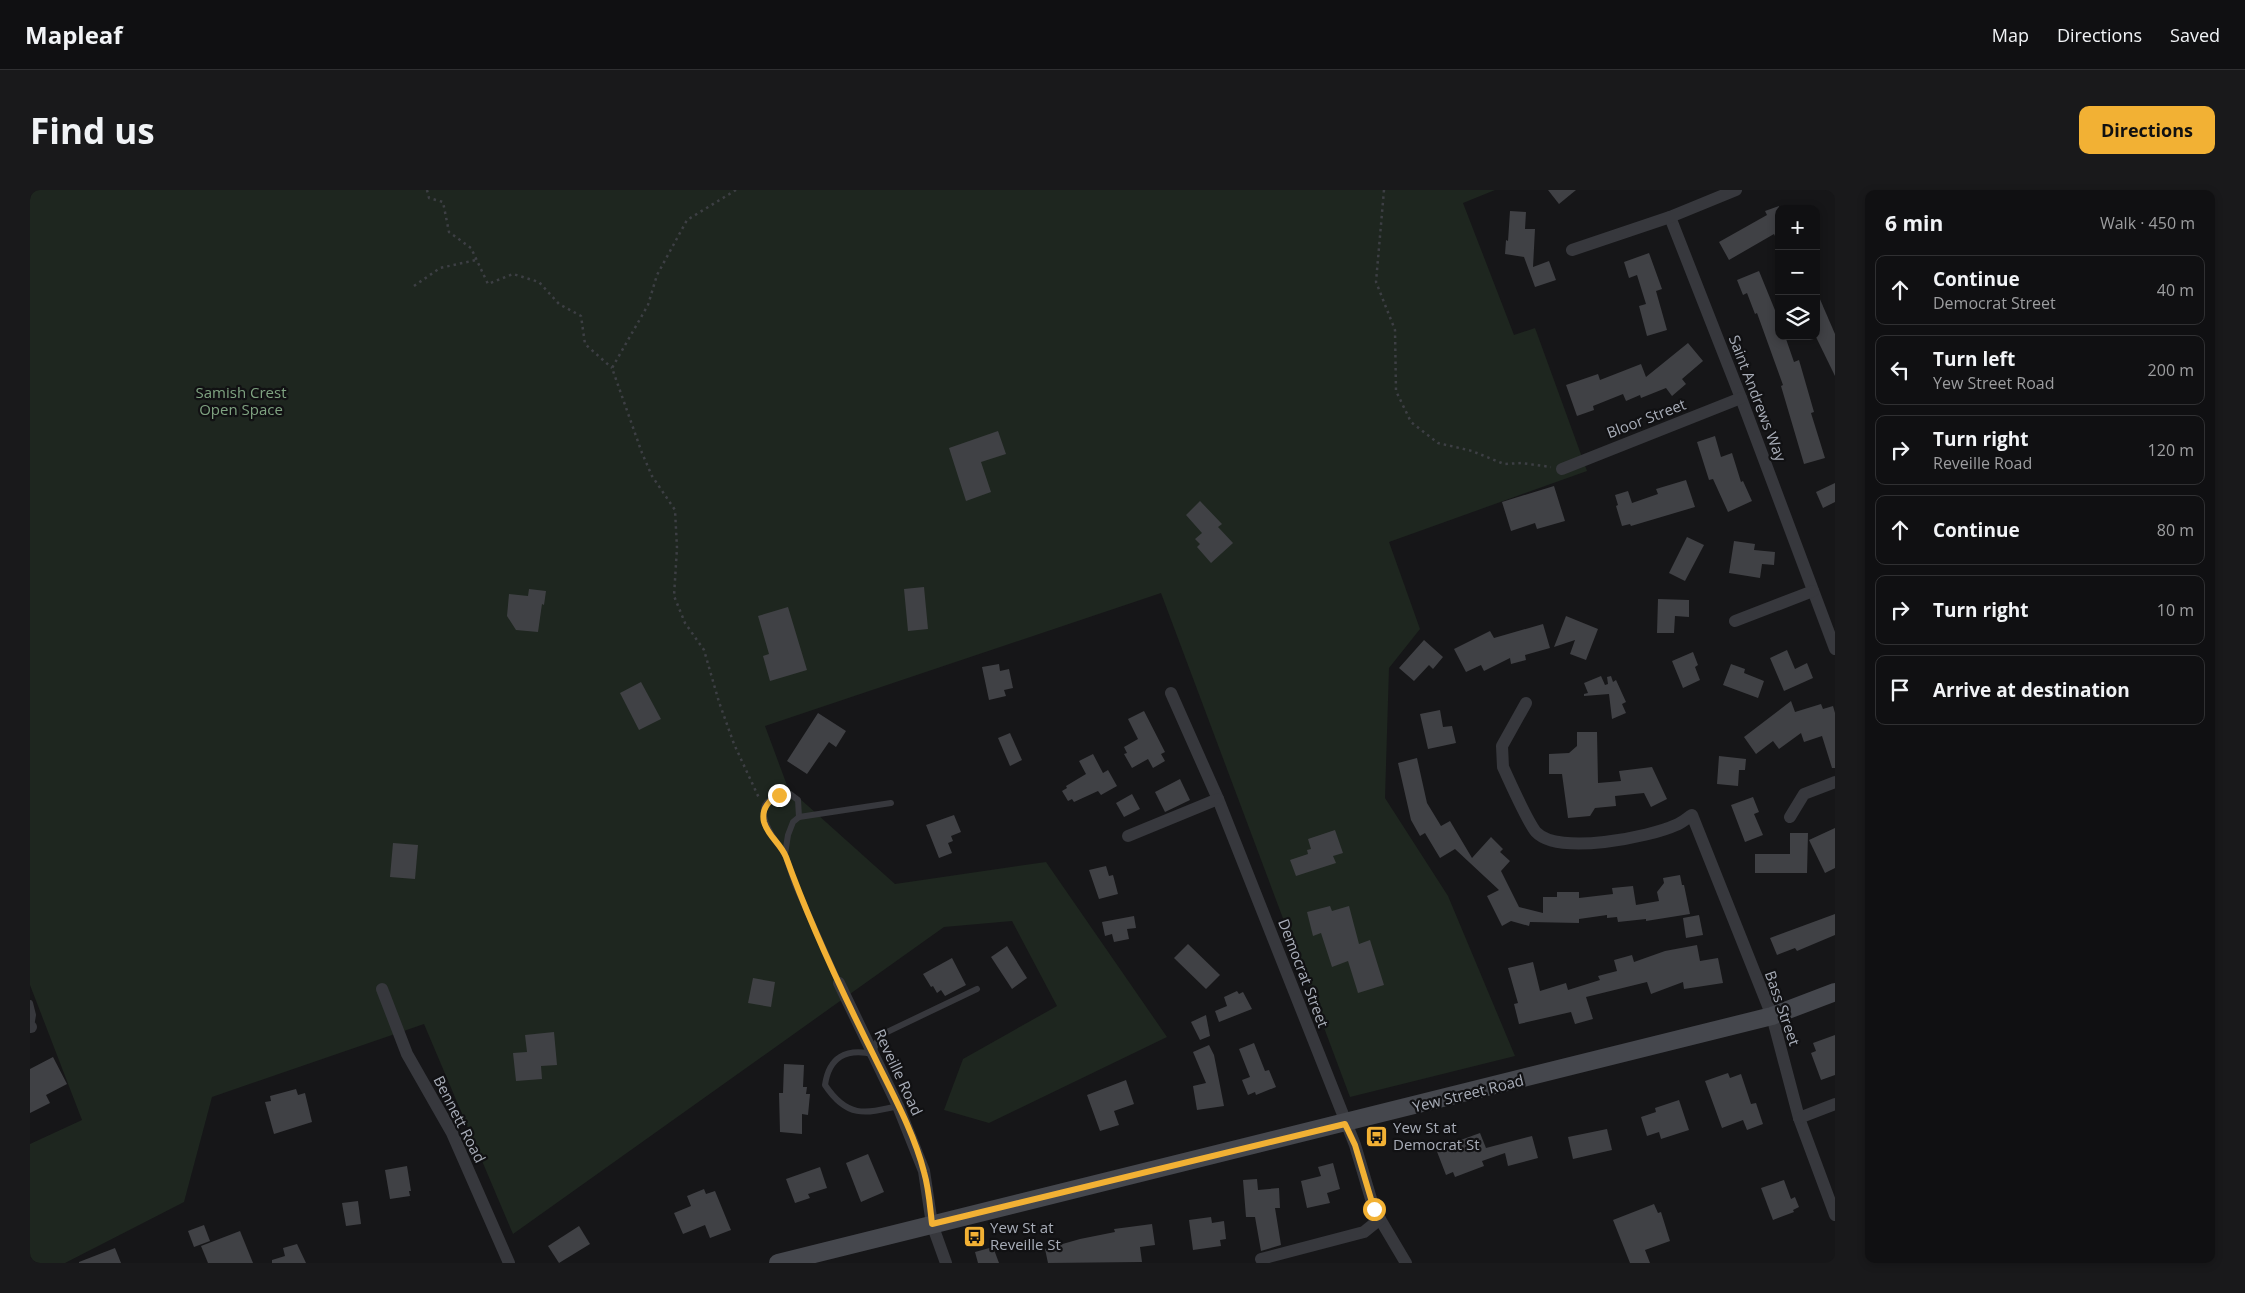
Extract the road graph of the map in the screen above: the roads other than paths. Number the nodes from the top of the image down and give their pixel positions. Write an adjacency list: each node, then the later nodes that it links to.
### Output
1 (1736, 190): 2 (street)
2 (1670, 217): 3 (street); 4 (street, Saint Andrews Way)
3 (1572, 250)
4 (1742, 398): 5 (street, Bloor Street); 6 (street, Saint Andrews Way)
5 (1562, 469)
6 (1813, 591): 7 (street); 8 (street, Saint Andrews Way)
7 (1735, 621)
8 (1835, 649)
9 (1171, 693): 12 (street, Democrat Street)
10 (1526, 704): 23 (street, Bass Street)
11 (1835, 782): 15 (street)
12 (1218, 799): 16 (street); 29 (street, Democrat Street)
13 (891, 803): 14 (lane)
14 (799, 817): 17 (lane); 17 (lane)
15 (1790, 818)
16 (1128, 836)
17 (784, 854): 18 (lane)
18 (839, 983): 25 (street, Reveille Road)
19 (382, 989): 34 (street, Bennett Road)
20 (977, 989): 25 (lane)
21 (1835, 992): 23 (street, Yew Street Road)
22 (30, 1004): 24 (lane)
23 (1772, 1016): 28 (street, Bass Street); 29 (street, Yew Street Road)
24 (30, 1027)
25 (873, 1054): 27 (street, Reveille Road); 27 (lane)
26 (1835, 1104): 28 (street)
27 (898, 1106): 32 (street, Reveille Road)
28 (1799, 1118): 30 (street, Bass Street)
29 (1345, 1124): 31 (street, Democrat Street); 32 (street, Yew Street Road)
30 (1835, 1215)
31 (1380, 1219): 33 (street); 37 (street, Democrat Street)
32 (932, 1224): 35 (street, Yew Street Road); 36 (street, Reveille Road)
33 (1261, 1259)
34 (509, 1263)
35 (778, 1263)
36 (946, 1263)
37 (1406, 1263)

